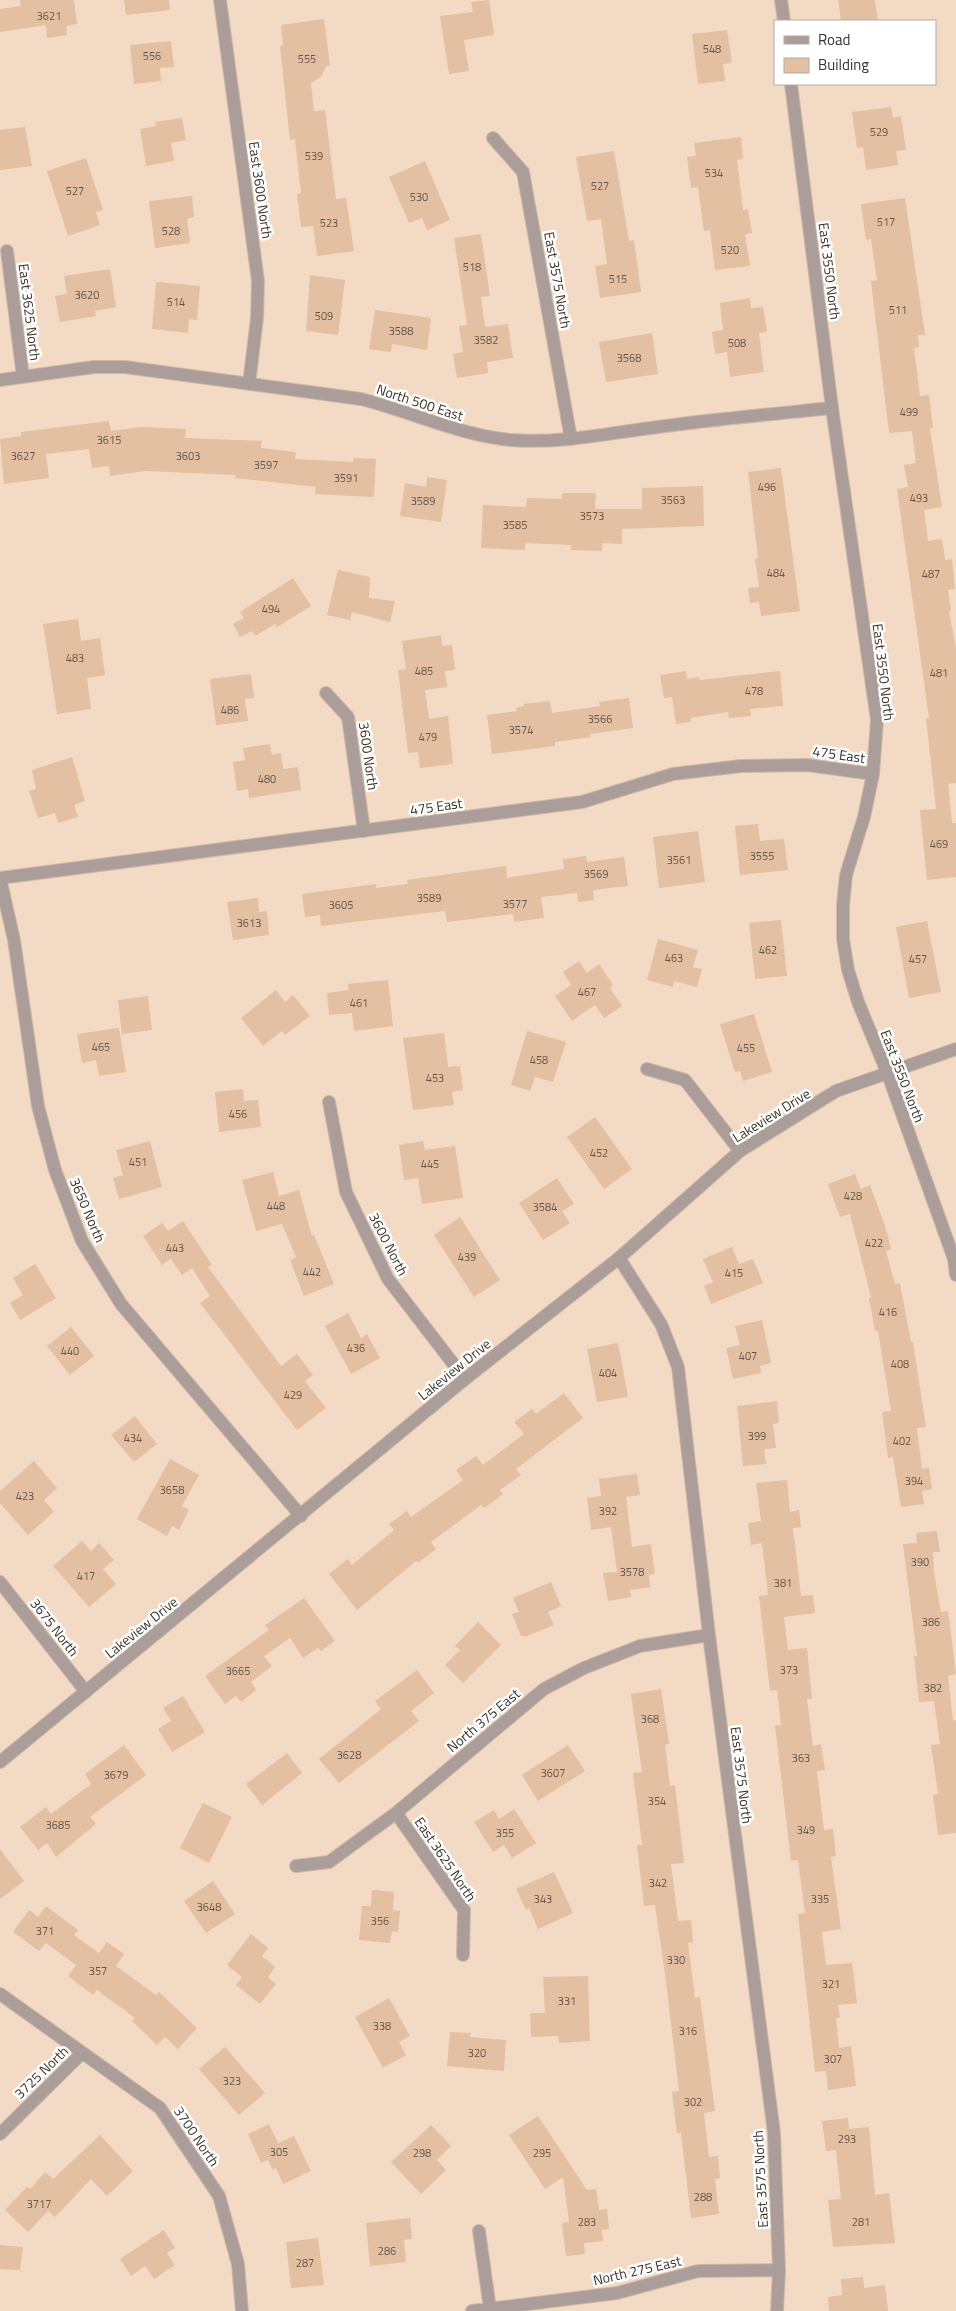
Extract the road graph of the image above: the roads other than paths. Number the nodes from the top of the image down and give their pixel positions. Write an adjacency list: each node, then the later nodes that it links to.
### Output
1 (220, 0): 9 (street, East 3600 North)
2 (781, 0): 3 (street)
3 (784, 20)
4 (791, 85): 10 (street, East 3550 North)
5 (492, 138): 11 (street, East 3575 North)
6 (7, 251): 7 (street, East 3625 North)
7 (23, 377): 8 (street, North 500 East); 9 (street, North 500 East)
8 (0, 380)
9 (248, 384): 11 (street, North 500 East)
10 (832, 408): 11 (street, North 500 East); 13 (street, East 3550 North)
11 (571, 439)
12 (326, 693): 14 (street, 3600 North)
13 (872, 774): 14 (street, 475 East); 18 (street, East 3550 North)
14 (364, 831): 15 (street, 475 East)
15 (0, 878): 24 (street, 3650 North)
16 (956, 1049): 18 (street, Lakeview Drive)
17 (647, 1069): 20 (street)
18 (887, 1072): 20 (street, Lakeview Drive); 22 (street, East 3550 North)
19 (329, 1102): 23 (street, 3600 North)
20 (740, 1150): 21 (street, Lakeview Drive)
21 (619, 1258): 23 (street, Lakeview Drive); 26 (street, East 3575 North)
22 (956, 1275)
23 (465, 1379): 24 (street, Lakeview Drive)
24 (301, 1516): 27 (street, Lakeview Drive)
25 (0, 1582): 27 (street, 3675 North)
26 (709, 1635): 29 (street, North 375 East); 36 (street, East 3575 North)
27 (86, 1692): 28 (street, Lakeview Drive)
28 (0, 1762)
29 (396, 1813): 30 (street, North 375 East); 31 (street, East 3625 North)
30 (296, 1866)
31 (463, 1955)
32 (0, 1994): 33 (street, 3700 North)
33 (82, 2053): 34 (street, 3725 North); 38 (street, 3700 North)
34 (0, 2134)
35 (479, 2231): 37 (street)
36 (779, 2270): 37 (street, North 275 East); 40 (street, East 3575 North)
37 (490, 2309): 39 (street, North 275 East)
38 (242, 2311)
39 (472, 2311)
40 (777, 2311)

